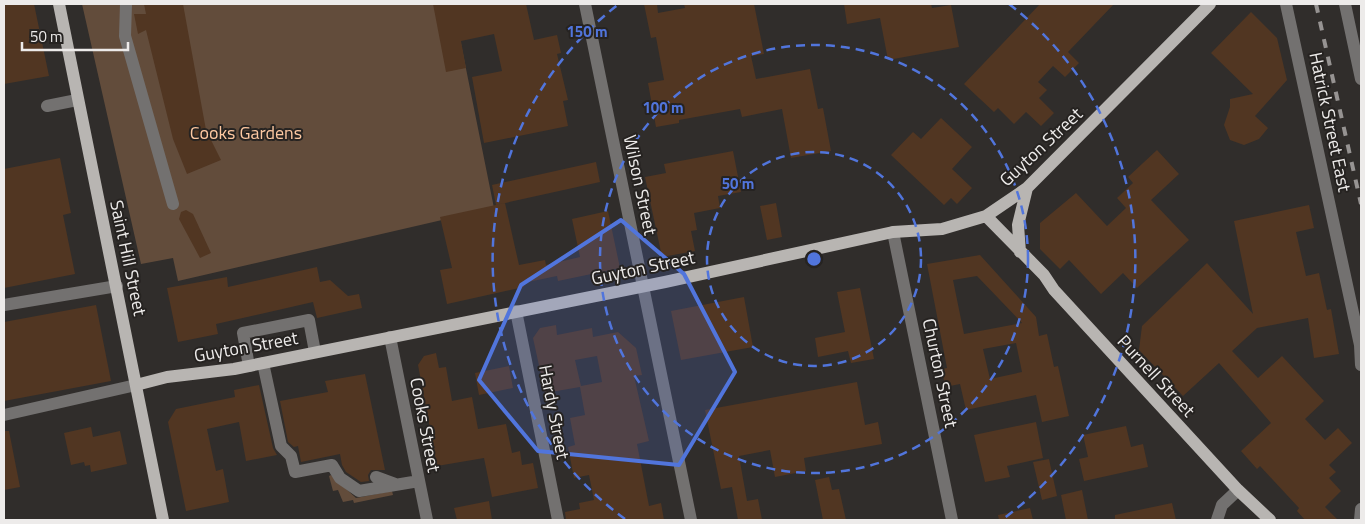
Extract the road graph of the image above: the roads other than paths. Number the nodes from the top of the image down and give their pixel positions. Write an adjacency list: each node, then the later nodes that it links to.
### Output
1 (58, 4): 8 (main road, Saint Hill Street)
2 (126, 4): 11 (street)
3 (585, 4): 16 (street, Wilson Street)
4 (1210, 4): 10 (main road, Guyton Street)
5 (1286, 4): 22 (street, Hatrick Street East)
6 (1345, 4): 7 (street)
7 (1361, 79)
8 (77, 100): 9 (street); 15 (main road, Saint Hill Street)
9 (47, 106)
10 (1027, 188): 12 (main road, Guyton Street); 14 (main road)
11 (173, 204)
12 (986, 216): 13 (main road, Guyton Street); 14 (main road, Purnell Street)
13 (893, 232): 16 (main road, Guyton Street); 35 (street, Churton Street)
14 (1020, 252): 29 (main road, Purnell Street)
15 (117, 286): 17 (street); 24 (main road, Saint Hill Street)
16 (643, 286): 18 (main road, Guyton Street); 34 (street, Wilson Street)
17 (4, 305)
18 (516, 311): 19 (main road, Guyton Street); 33 (street, Hardy Street)
19 (390, 337): 20 (main road, Guyton Street); 27 (street, Cooks Street)
20 (314, 352): 21 (main road, Guyton Street); 23 (street)
21 (263, 363): 23 (main road, Guyton Street); 28 (street)
22 (1361, 364)
23 (249, 366): 24 (main road, Guyton Street)
24 (136, 386): 25 (street, Guyton Street); 31 (main road, Saint Hill Street)
25 (4, 415)
26 (376, 477): 28 (street)
27 (419, 481): 28 (street); 32 (street, Cooks Street)
28 (397, 484)
29 (1238, 490): 36 (street); 37 (main road, Purnell Street)
30 (1361, 509): 38 (street)
31 (163, 520)
32 (427, 520)
33 (558, 520)
34 (690, 520)
35 (952, 520)
36 (1217, 520)
37 (1270, 520)
38 (1360, 520)

